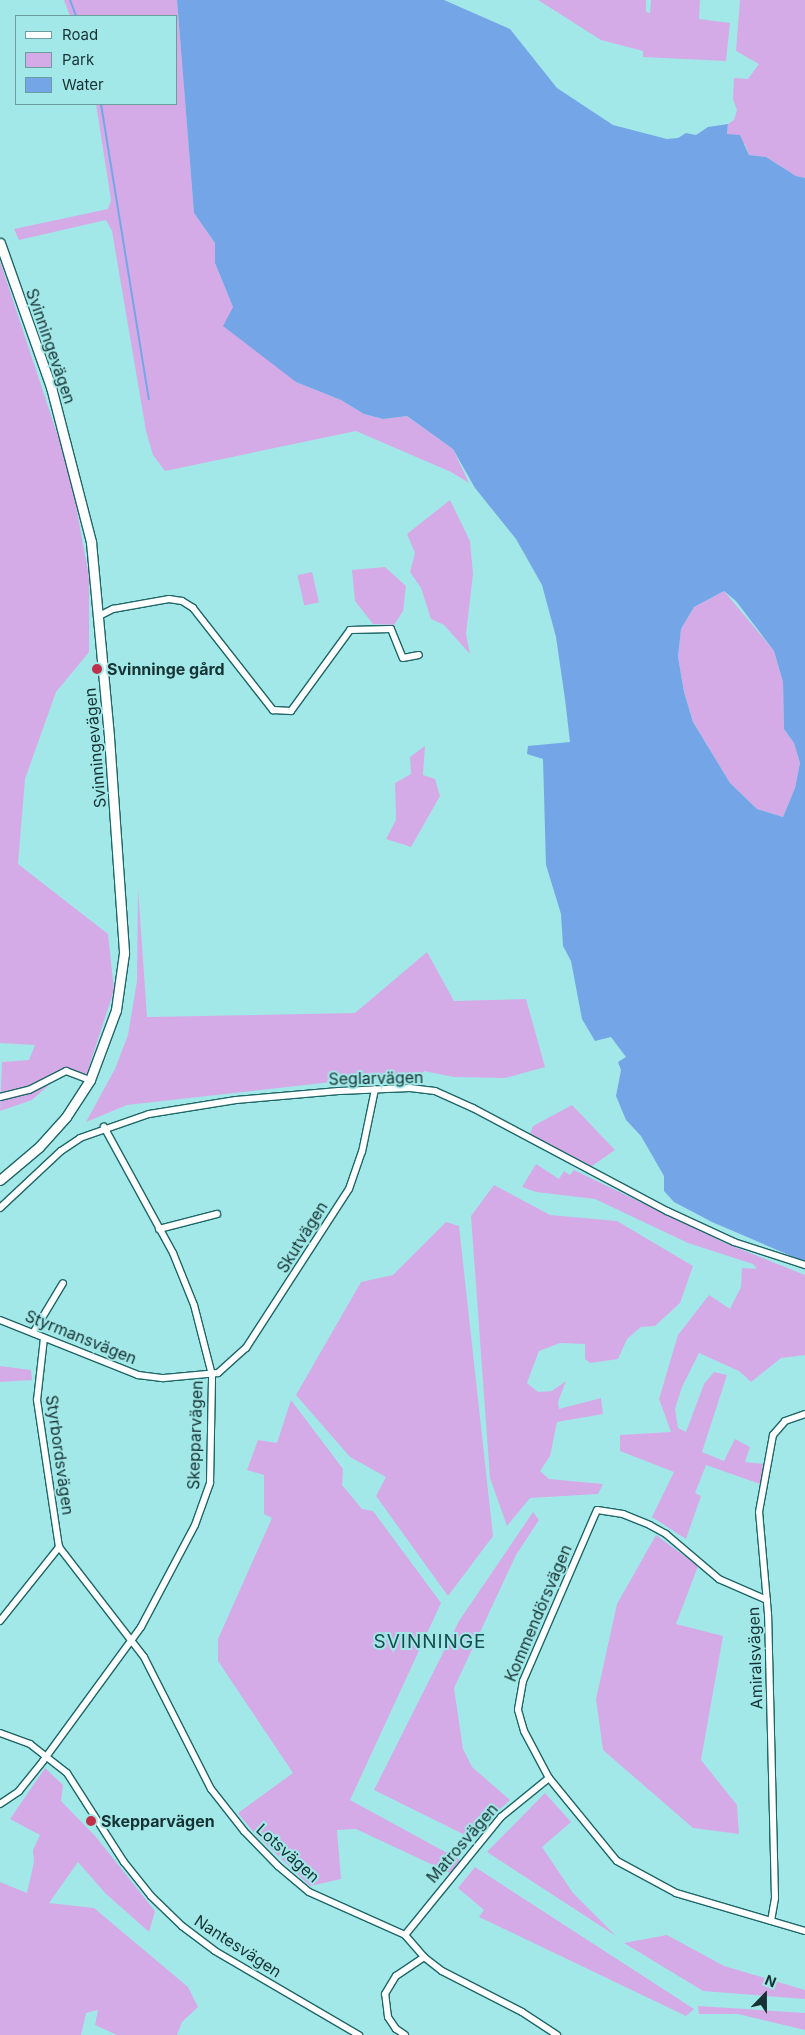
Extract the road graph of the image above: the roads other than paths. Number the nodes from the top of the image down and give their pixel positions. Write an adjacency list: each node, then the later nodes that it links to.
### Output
1 (0, 243): 2 (main road, Svinningevägen)
2 (99, 616): 3 (street); 4 (main road, Svinningevägen)
3 (419, 655)
4 (90, 1080): 6 (street); 8 (main road, Svinningevägen)
5 (375, 1090): 7 (street, Seglarvägen); 12 (street, Seglarvägen); 17 (street, Skutvägen)
6 (0, 1097)
7 (104, 1127): 9 (street, Seglarvägen); 11 (street, Skepparvägen)
8 (0, 1180)
9 (0, 1208)
10 (217, 1214): 11 (street)
11 (159, 1229): 17 (street, Skepparvägen)
12 (805, 1265)
13 (63, 1283): 15 (street)
14 (0, 1320): 15 (street, Styrmansvägen)
15 (33, 1333): 16 (street, Styrmansvägen)
16 (44, 1338): 17 (street, Styrmansvägen); 19 (street, Styrbordsvägen)
17 (212, 1375): 22 (street, Skepparvägen)
18 (805, 1414): 20 (street, Amiralsvägen)
19 (59, 1547): 21 (street); 22 (street, Lotsvägen)
20 (767, 1600): 25 (street, Kommendörsvägen); 27 (street, Amiralsvägen)
21 (0, 1621)
22 (132, 1640): 24 (street, Skepparvägen); 29 (street, Lotsvägen)
23 (0, 1733): 24 (street, Nantesvägen)
24 (47, 1756): 26 (street, Skepparvägen); 31 (street, Nantesvägen)
25 (549, 1778): 27 (street, Kommendörsvägen); 29 (street, Matrosvägen)
26 (0, 1804)
27 (771, 1921): 28 (street, Kommendörsvägen)
28 (805, 1931)
29 (405, 1935): 30 (street, Lotsvägen)
30 (424, 1957): 32 (street); 33 (street, Lotsvägen)
31 (359, 2035)
32 (405, 2035)
33 (558, 2035)

